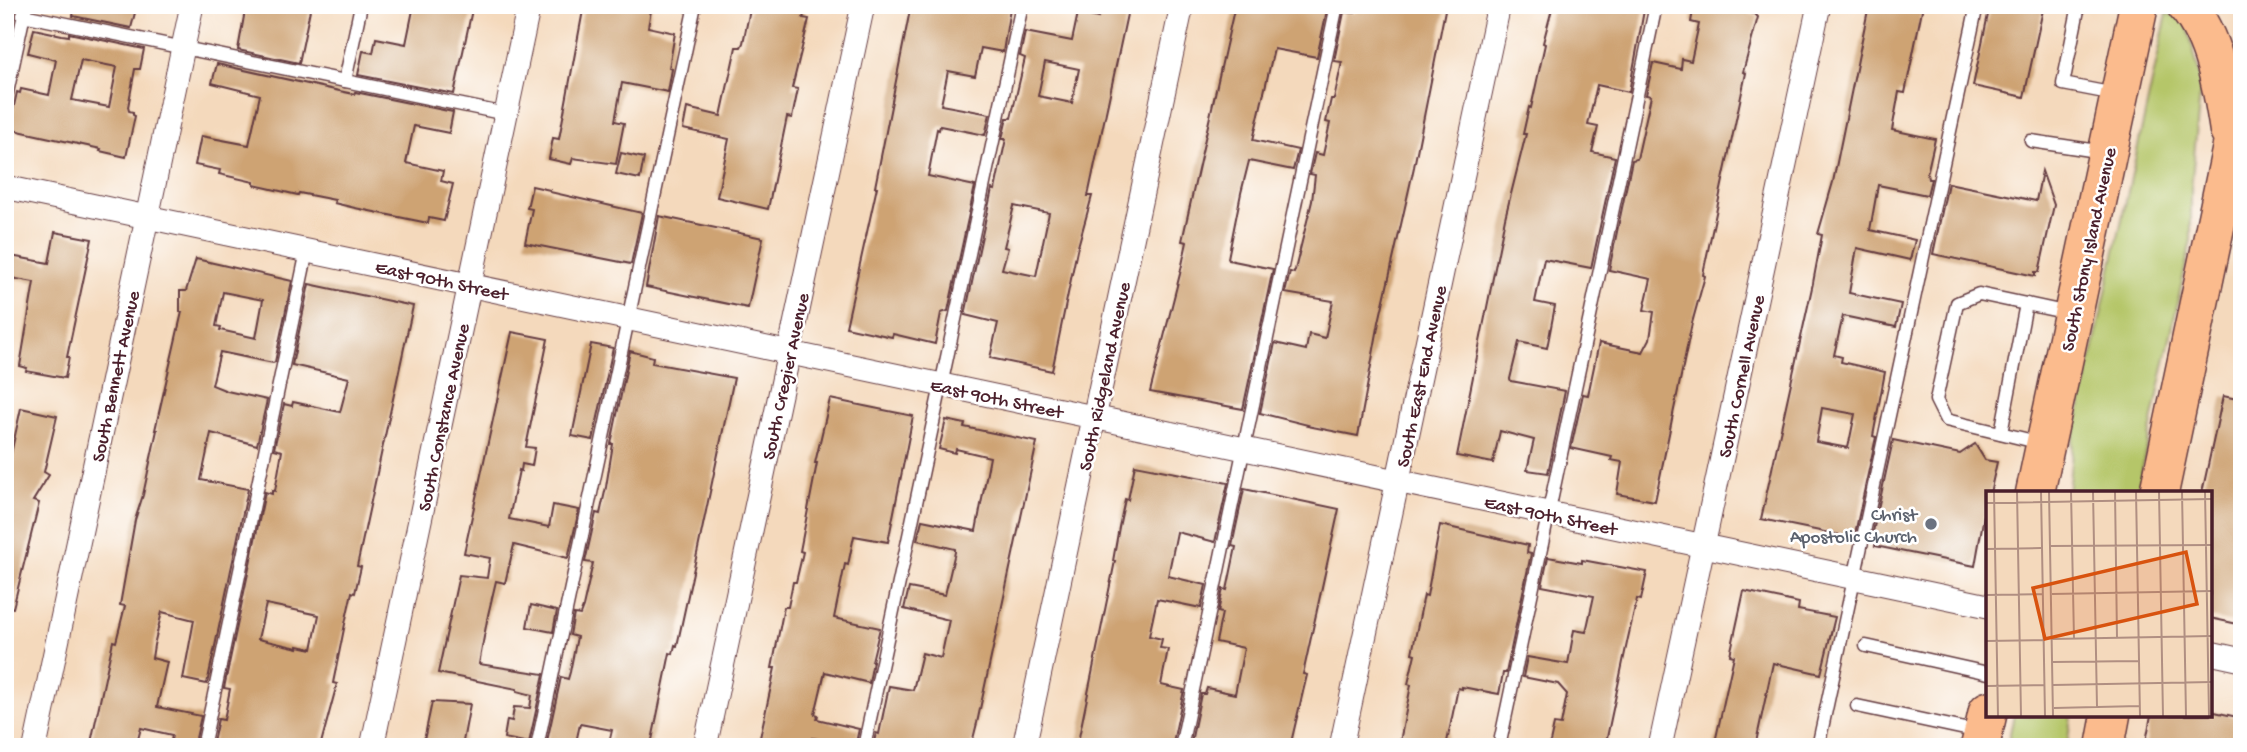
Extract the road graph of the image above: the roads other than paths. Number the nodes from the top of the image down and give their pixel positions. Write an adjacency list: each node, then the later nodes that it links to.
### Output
1 (192, 5): 17 (street, South Bennett Avenue)
2 (361, 5): 18 (lane)
3 (529, 5): 22 (street, South Constance Avenue)
4 (695, 5): 32 (lane)
5 (863, 5): 33 (street, South Cregier Avenue)
6 (1022, 5): 34 (lane)
7 (1182, 5): 35 (street, South Ridgeland Avenue)
8 (1337, 5): 38 (lane)
9 (1499, 5): 39 (street, South East End Avenue)
10 (1656, 5): 42 (lane)
11 (1819, 5): 43 (street, South Cornell Avenue)
12 (1977, 5): 44 (lane)
13 (2078, 5): 19 (lane)
14 (2139, 5): 19 (highway, South Stony Island Avenue)
15 (2186, 5): 24 (highway)
16 (24, 10): 17 (lane); 21 (lane)
17 (183, 49): 18 (lane); 27 (street, South Bennett Avenue)
18 (345, 81): 22 (lane)
19 (2120, 95): 25 (highway, South Stony Island Avenue)
20 (2242, 99): 24 (highway)
21 (5, 102)
22 (506, 114): 29 (street, South Constance Avenue)
23 (2031, 141): 25 (lane)
24 (2231, 147): 41 (highway)
25 (2107, 153): 31 (highway, South Stony Island Avenue)
26 (5, 187): 27 (street, East 90th Street)
27 (147, 217): 28 (street, East 90th Street); 53 (street, South Bennett Avenue)
28 (307, 251): 29 (street, East 90th Street); 54 (lane)
29 (470, 285): 32 (street, East 90th Street); 55 (street, South Constance Avenue)
30 (2026, 304): 31 (lane); 36 (lane); 36 (lane)
31 (2073, 314): 37 (highway, South Stony Island Avenue)
32 (628, 318): 33 (street, East 90th Street); 56 (lane)
33 (789, 353): 34 (street, East 90th Street); 57 (street, South Cregier Avenue)
34 (941, 385): 35 (street, East 90th Street); 58 (lane)
35 (1094, 417): 38 (street, East 90th Street); 59 (street, South Ridgeland Avenue)
36 (2001, 433): 37 (lane)
37 (2045, 444): 40 (highway, South Stony Island Avenue)
38 (1243, 449): 39 (street, East 90th Street); 60 (lane)
39 (1397, 481): 42 (street, East 90th Street); 61 (street, South East End Avenue)
40 (2035, 491)
41 (2159, 491)
42 (1548, 513): 43 (street, East 90th Street); 62 (lane)
43 (1703, 546): 44 (street, East 90th Street); 63 (street, South Cornell Avenue)
44 (1854, 577): 45 (street, East 90th Street); 64 (lane)
45 (1986, 606)
46 (1866, 646): 49 (lane)
47 (2212, 653): 48 (street)
48 (2242, 660)
49 (1986, 674)
50 (1857, 706): 52 (lane)
51 (2111, 717): 65 (highway)
52 (1984, 730)
53 (35, 747)
54 (203, 747)
55 (372, 747)
56 (537, 747)
57 (705, 747)
58 (864, 747)
59 (1024, 747)
60 (1181, 747)
61 (1341, 747)
62 (1499, 747)
63 (1660, 747)
64 (1818, 747)
65 (2105, 747)

